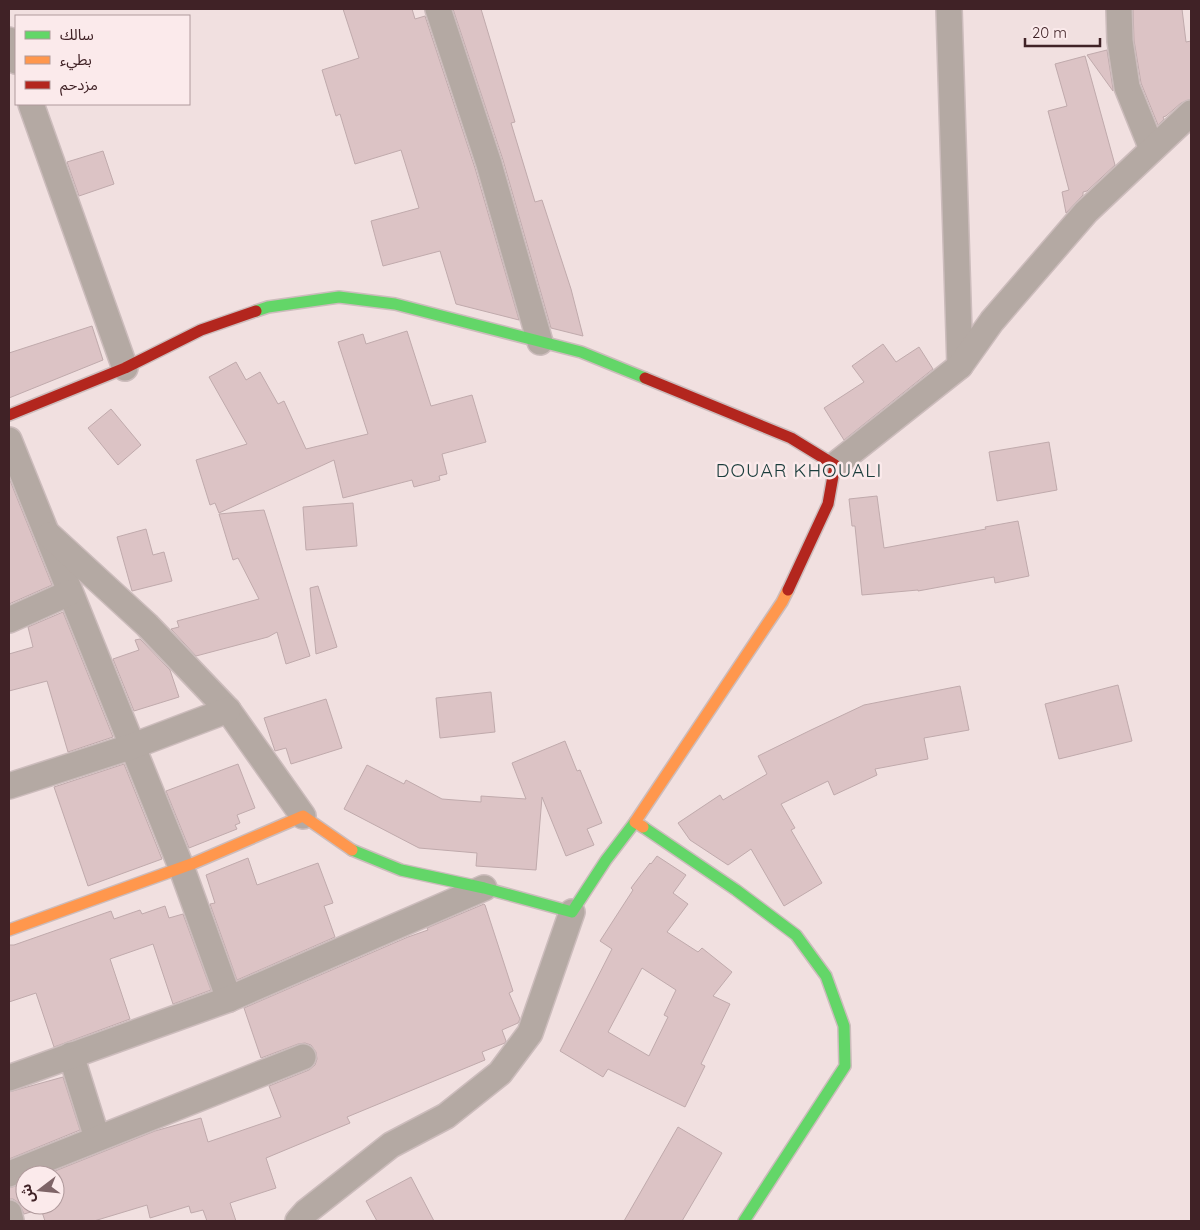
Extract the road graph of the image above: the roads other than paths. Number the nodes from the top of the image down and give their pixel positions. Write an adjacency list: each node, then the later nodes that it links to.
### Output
1 (438, 9): 9 (street)
2 (949, 9): 10 (street)
3 (1119, 9): 8 (street)
4 (9, 40): 5 (street)
5 (15, 58)
6 (32, 105): 11 (street)
7 (1191, 113): 8 (street)
8 (1152, 149): 10 (street)
9 (540, 342): 11 (street); 14 (street)
10 (960, 366): 14 (street)
11 (125, 368): 12 (street)
12 (9, 415)
13 (9, 440): 15 (street)
14 (835, 465): 22 (street)
15 (45, 531): 16 (street); 18 (street)
16 (69, 593): 17 (street); 19 (street)
17 (9, 620)
18 (228, 710): 19 (street); 21 (street)
19 (133, 746): 20 (street); 23 (street)
20 (9, 786)
21 (303, 816): 23 (street); 24 (street)
22 (634, 822): 25 (street); 36 (street)
23 (182, 869): 26 (street); 27 (street)
24 (484, 888): 25 (street); 27 (street)
25 (572, 912): 35 (street)
26 (9, 930)
27 (229, 999): 28 (street)
28 (71, 1055): 30 (street); 31 (street)
29 (303, 1057): 31 (street)
30 (9, 1078)
31 (97, 1138): 32 (street)
32 (9, 1174)
33 (9, 1213): 34 (street)
34 (12, 1221)
35 (298, 1221)
36 (744, 1221)

